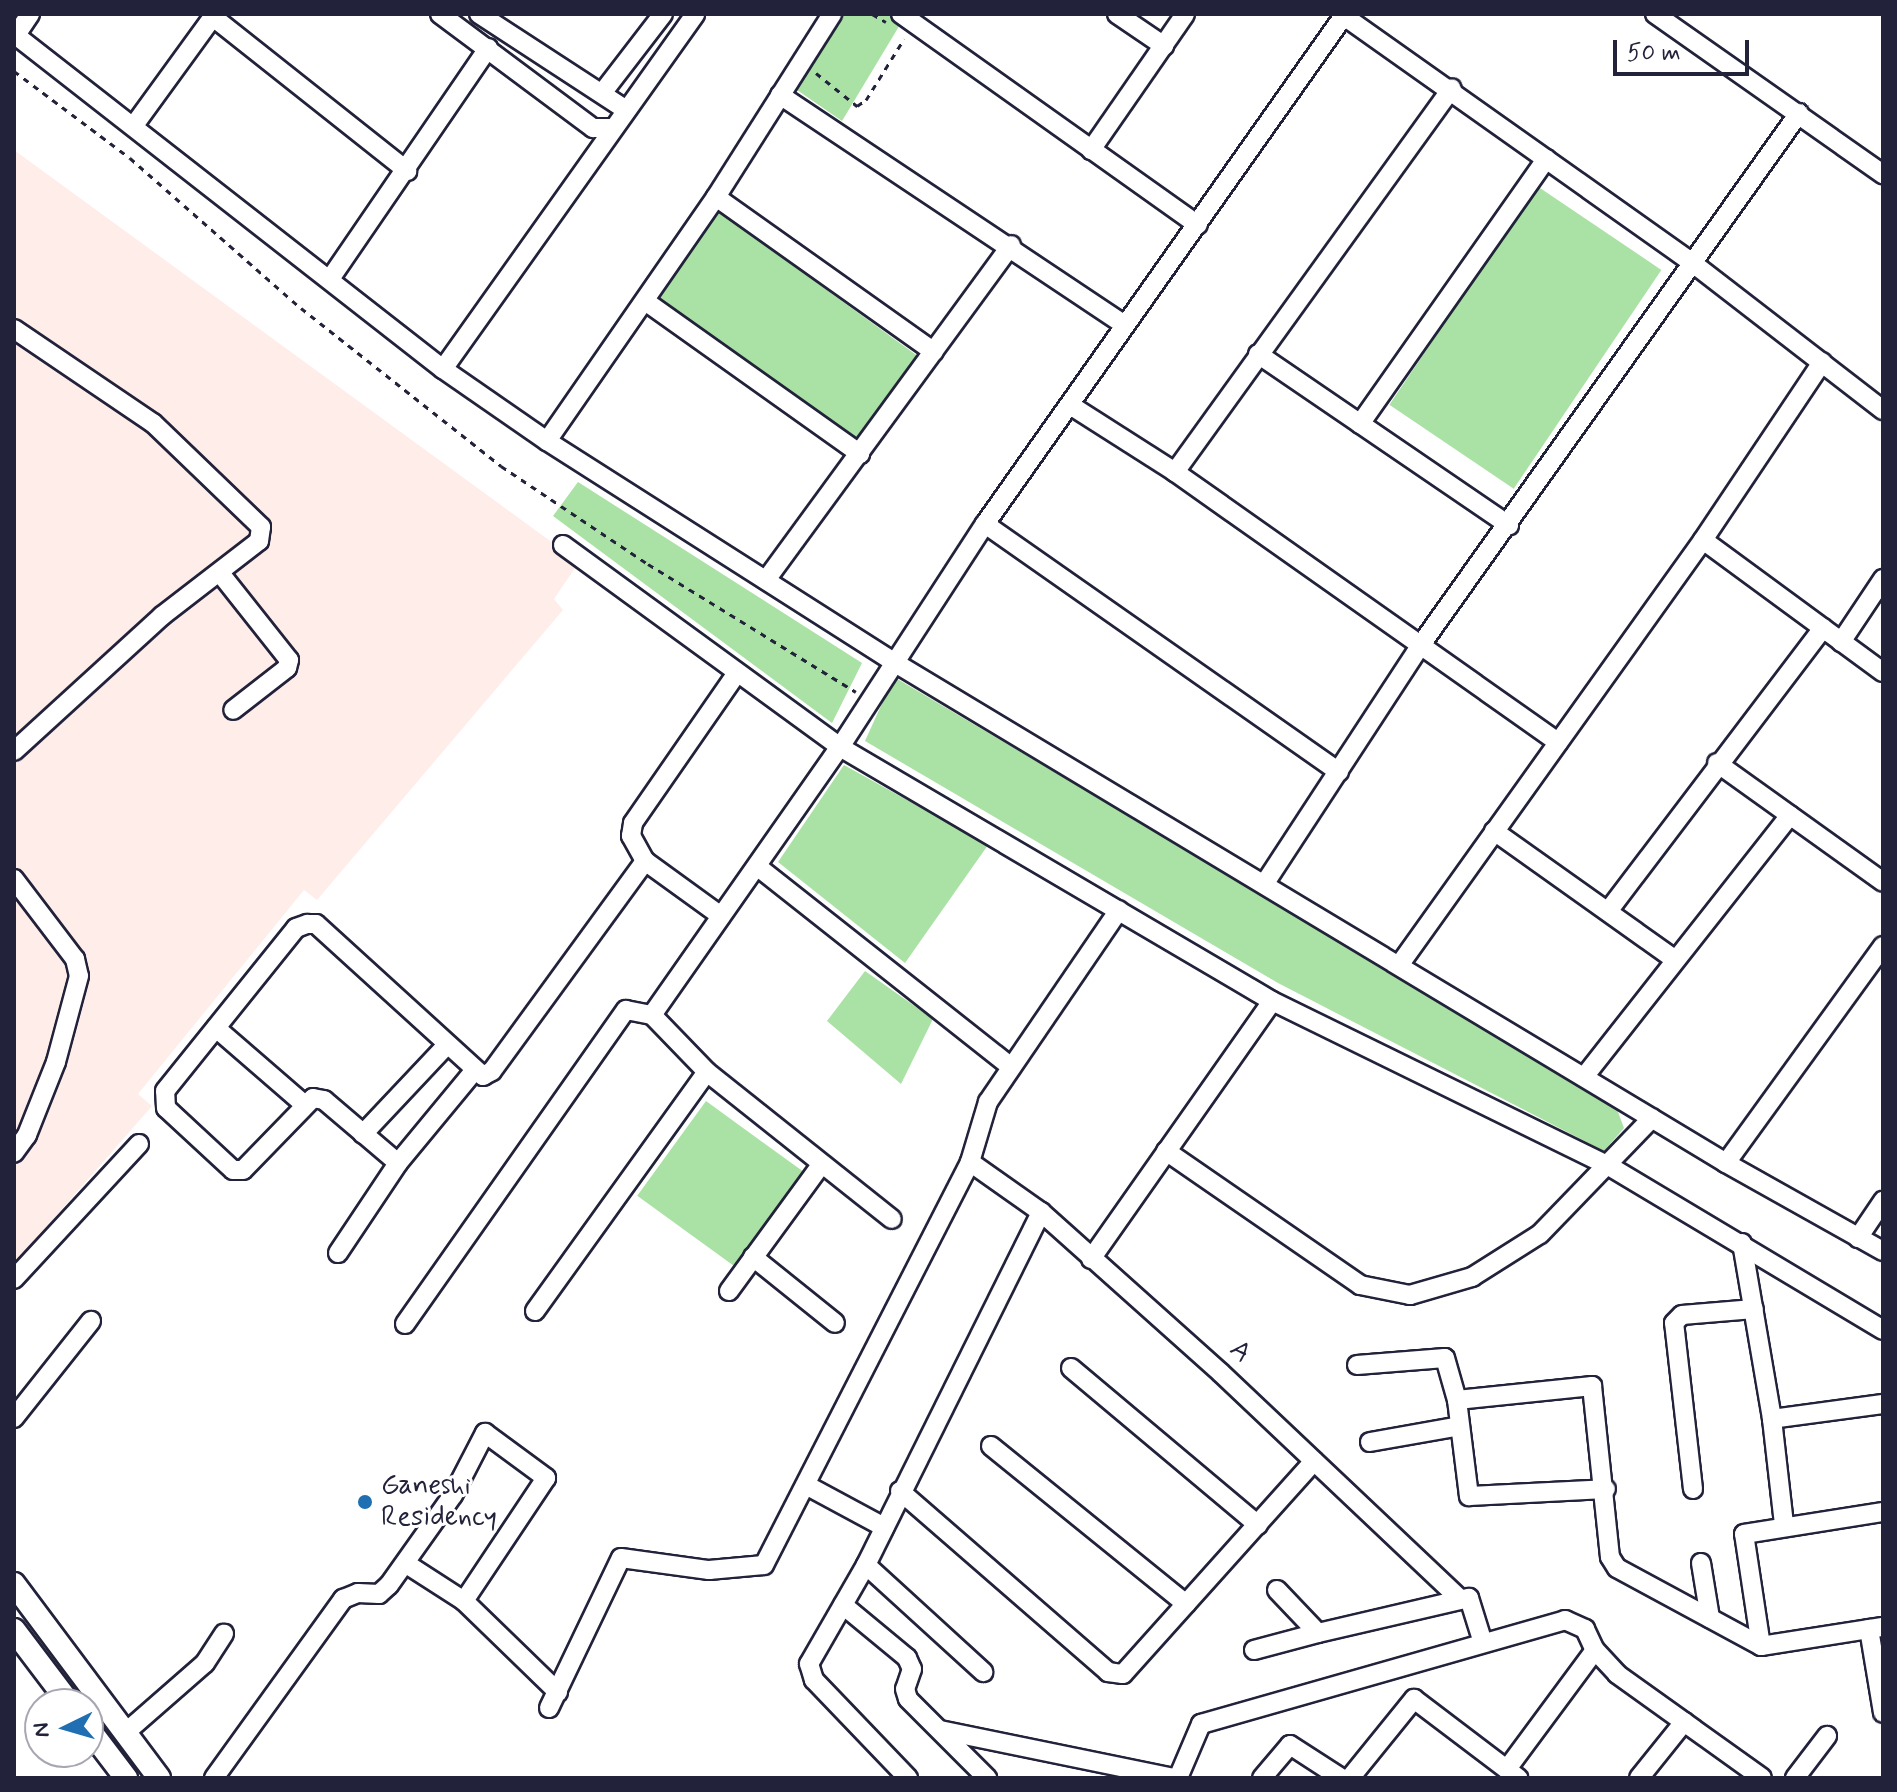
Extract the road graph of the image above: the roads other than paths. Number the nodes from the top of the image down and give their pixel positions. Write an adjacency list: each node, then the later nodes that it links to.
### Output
1 (30, 14): 13 (street)
2 (440, 14): 15 (street)
3 (479, 14): 17 (street)
4 (663, 14): 17 (street)
5 (695, 14): 19 (street)
6 (832, 14): 18 (street)
7 (901, 14): 23 (street)
8 (1117, 14): 14 (street)
9 (1185, 14): 14 (street)
10 (1655, 14): 20 (street)
11 (1343, 15): 16 (street); 28 (street)
12 (214, 16): 21 (street); 25 (street)
13 (15, 34): 21 (street)
14 (1164, 46): 23 (street)
15 (488, 48): 22 (street); 25 (street)
16 (1452, 88): 24 (street); 36 (street)
17 (603, 92): 19 (street)
18 (780, 95): 27 (street); 29 (street)
19 (626, 110): 22 (street)
20 (1799, 113): 26 (street); 30 (street)
21 (135, 124): 31 (street)
22 (610, 128): 38 (street)
23 (1091, 150): 28 (street)
24 (1546, 159): 30 (street); 41 (street)
25 (407, 171): 31 (street)
26 (1883, 174)
27 (716, 197): 32 (street); 35 (street)
28 (1198, 225): 33 (street)
29 (1011, 245): 33 (street); 35 (street)
30 (1690, 261): 37 (street); 46 (street)
31 (330, 279): 38 (street)
32 (645, 301): 42 (street); 43 (street)
33 (1124, 324): 39 (street)
34 (14, 329): 49 (street)
35 (934, 352): 43 (street)
36 (1258, 354): 41 (street); 44 (street)
37 (1822, 362): 40 (street); 47 (street)
38 (443, 369): 42 (street)
39 (1070, 405): 44 (street); 45 (street)
40 (1883, 410)
41 (1360, 424): 46 (street)
42 (547, 441): 51 (street)
43 (860, 454): 51 (street)
44 (1175, 472): 54 (street)
45 (985, 524): 55 (street); 63 (street)
46 (1509, 525): 54 (street)
47 (1703, 540): 52 (street); 59 (street)
48 (563, 545): 57 (street)
49 (220, 573): 58 (street); 61 (street)
50 (1883, 579): 53 (street)
51 (766, 580): 55 (street)
52 (1823, 628): 53 (street); 62 (street)
53 (1841, 642): 56 (street)
54 (1420, 646): 59 (street); 63 (street)
55 (892, 661): 60 (street); 70 (street)
56 (1883, 672)
57 (737, 673): 60 (street); 66 (street)
58 (233, 710)
59 (1558, 742): 65 (street)
60 (840, 747): 67 (street); 71 (street)
61 (14, 751)
62 (1717, 763): 64 (street); 72 (street)
63 (1339, 772): 70 (street)
64 (1790, 815): 69 (street); 75 (street)
65 (1494, 831): 72 (street); 76 (street)
66 (645, 861): 73 (street); 83 (street)
67 (758, 867): 73 (street); 81 (street)
68 (14, 879): 90 (street)
69 (1883, 882)
70 (1265, 883): 76 (street)
71 (1119, 910): 77 (street); 81 (street)
72 (1609, 910): 75 (street)
73 (721, 916): 78 (street)
74 (1883, 946): 93 (street)
75 (1673, 958): 84 (street)
76 (1400, 964): 84 (street)
77 (1272, 1001): 89 (street); 95 (street)
78 (652, 1015): 82 (street); 111 (street)
79 (216, 1028): 80 (street); 85 (street); 85 (street)
80 (446, 1046): 83 (street); 87 (street)
81 (1010, 1066): 91 (street)
82 (707, 1072): 94 (street); 108 (street)
83 (478, 1074): 92 (street)
84 (1584, 1077): 86 (street)
85 (305, 1105): 87 (street)
86 (1652, 1118): 93 (street); 95 (street)
87 (363, 1134): 92 (street)
88 (139, 1144): 105 (street)
89 (1166, 1151): 95 (street); 104 (street)
90 (14, 1153)
91 (970, 1162): 97 (street, A); 123 (street)
92 (398, 1163): 102 (street)
93 (1726, 1163): 99 (street)
94 (821, 1165): 98 (street); 103 (street)
95 (1609, 1166): 100 (street)
96 (1883, 1201): 99 (street)
97 (1041, 1212): 104 (street, A); 126 (street)
98 (892, 1219)
99 (1858, 1238): 101 (street)
100 (1742, 1243): 107 (street); 112 (street)
101 (1883, 1251)
102 (338, 1253)
103 (753, 1257): 106 (street); 110 (street)
104 (1091, 1259): 122 (street, A)
105 (14, 1279)
106 (729, 1291)
107 (1754, 1309): 118 (street); 125 (street)
108 (535, 1311)
109 (91, 1321): 117 (street)
110 (835, 1323)
111 (405, 1324)
112 (1883, 1330)
113 (1357, 1365): 115 (street)
114 (1071, 1368): 128 (street)
115 (1457, 1400): 119 (street); 124 (street)
116 (1883, 1404): 118 (street)
117 (14, 1418)
118 (1772, 1419): 129 (street)
119 (1460, 1426): 120 (street); 124 (street)
120 (1370, 1442)
121 (991, 1446): 138 (street)
122 (1314, 1461): 128 (street); 136 (street, A)
123 (806, 1485): 130 (street); 137 (street)
124 (1606, 1489): 140 (street)
125 (1693, 1489)
126 (900, 1491): 130 (street); 138 (street)
127 (1883, 1512): 129 (street)
128 (1258, 1525): 138 (street)
129 (1784, 1525): 146 (street)
130 (884, 1527): 133 (street)
131 (405, 1563): 137 (street); 137 (street); 161 (street)
132 (1701, 1563): 140 (street)
133 (866, 1565): 139 (street); 149 (street)
134 (14, 1584): 154 (main road)
135 (1277, 1590): 143 (street)
136 (1459, 1598): 143 (street); 145 (street, A)
137 (464, 1601)
138 (1186, 1604)
139 (843, 1605): 153 (street); 162 (street)
140 (1710, 1618): 146 (street)
141 (1876, 1628): 146 (street); 151 (street)
142 (14, 1630): 150 (main road)
143 (1318, 1633): 147 (street)
144 (224, 1634): 154 (street)
145 (1483, 1643): 148 (street); 164 (street)
146 (1761, 1646)
147 (1254, 1650)
148 (1595, 1650): 152 (street); 157 (street)
149 (983, 1672)
150 (58, 1688)
151 (1883, 1713)
152 (1684, 1722): 168 (street); 169 (street)
153 (940, 1730): 158 (street); 163 (street)
154 (125, 1733): 160 (main road)
155 (1827, 1736): 170 (street)
156 (104, 1749): 159 (main road)
157 (1512, 1773): 167 (street)
158 (1142, 1774): 164 (street)
159 (126, 1778)
160 (159, 1778)
161 (214, 1778)
162 (908, 1778)
163 (987, 1778)
164 (1176, 1778)
165 (1262, 1778): 166 (street)
166 (1341, 1778)
167 (1350, 1778)
168 (1639, 1778)
169 (1762, 1778)
170 (1795, 1778)

